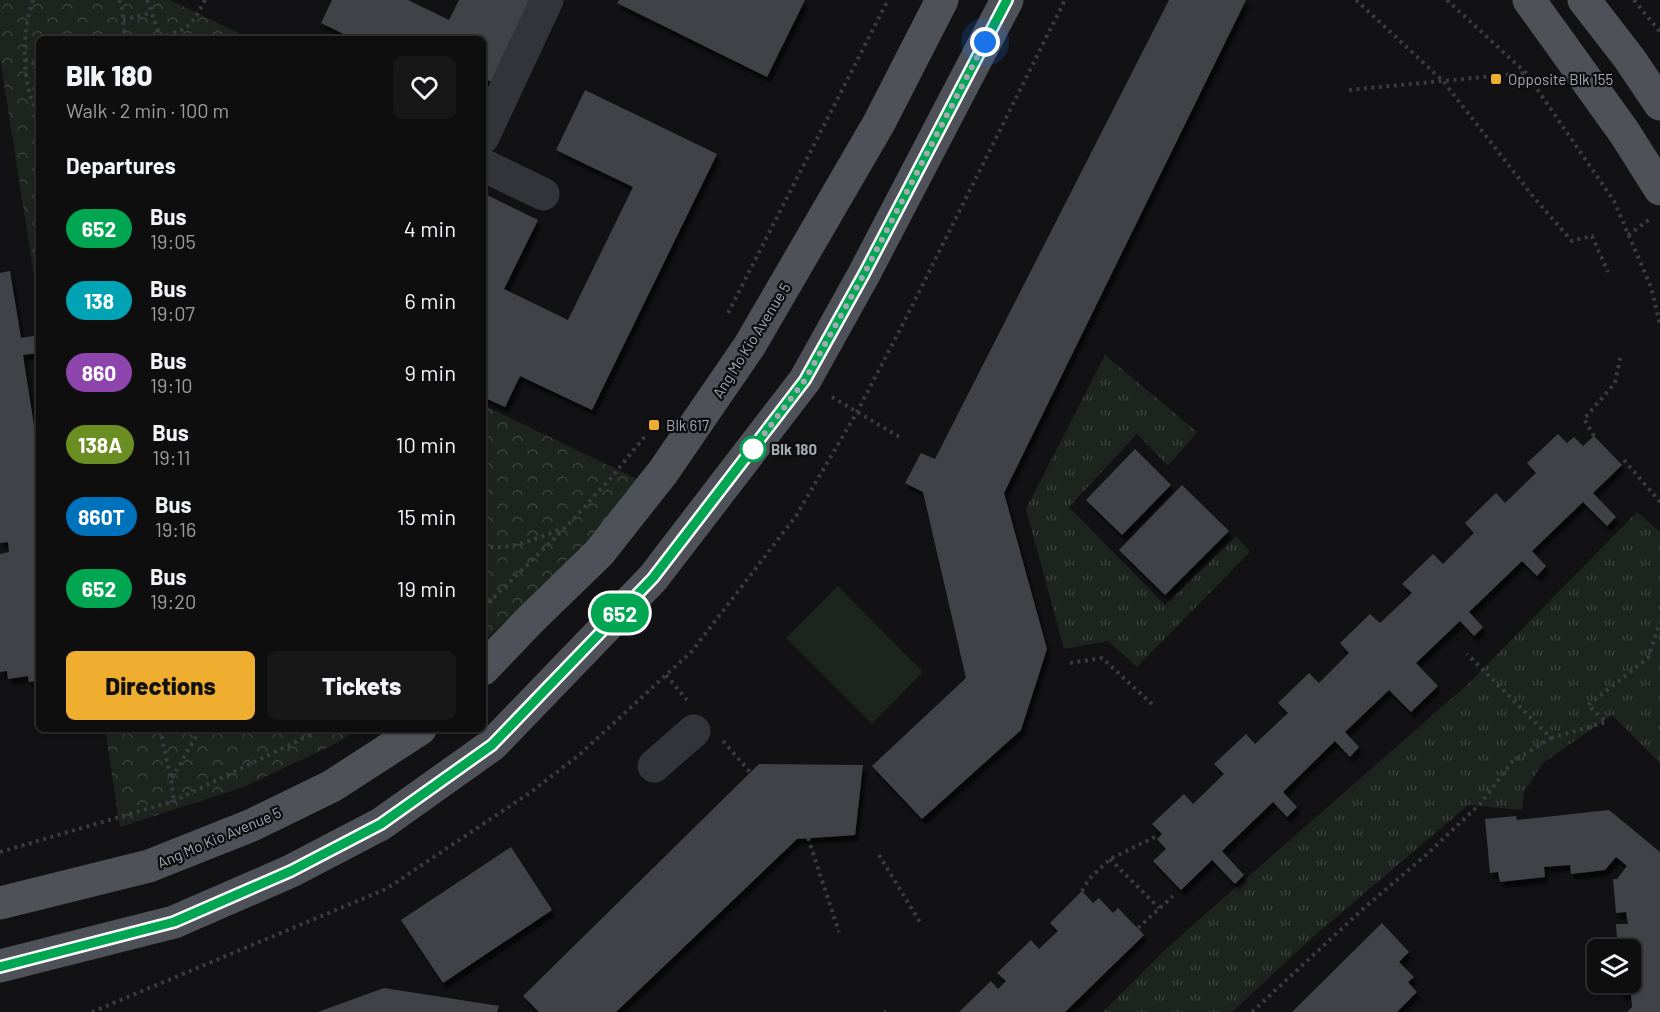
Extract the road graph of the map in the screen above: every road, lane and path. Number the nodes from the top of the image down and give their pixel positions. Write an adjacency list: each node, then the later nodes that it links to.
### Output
1 (33, 0): 20 (path)
2 (119, 0): 15 (path)
3 (147, 0): 14 (path)
4 (205, 0): 19 (path)
5 (547, 0): 27 (lane)
6 (888, 0): 33 (path)
7 (942, 0): 48 (main road, Ang Mo Kio Avenue 5)
8 (1006, 0): 71 (main road)
9 (1356, 0): 23 (path)
10 (1447, 0): 22 (path)
11 (1529, 0): 30 (main road)
12 (1584, 0): 25 (main road)
13 (1634, 0): 16 (path)
14 (150, 13): 15 (path); 18 (path)
15 (123, 21): 17 (path)
16 (1660, 32)
17 (125, 36)
18 (158, 36)
19 (164, 36)
20 (25, 59): 21 (path); 26 (path)
21 (36, 64)
22 (1526, 73): 23 (path); 31 (path)
23 (1443, 81): 24 (path); 32 (path)
24 (1350, 90)
25 (1660, 104)
26 (36, 109)
27 (486, 131)
28 (486, 166): 29 (lane)
29 (543, 194)
30 (1656, 203): 31 (path)
31 (1628, 234): 34 (path)
32 (1608, 272)
33 (726, 317)
34 (1660, 325)
35 (1621, 354): 38 (path)
36 (857, 412): 39 (path)
37 (647, 434): 42 (path)
38 (1594, 436)
39 (901, 438)
40 (1624, 460): 41 (path)
41 (1660, 502)
42 (566, 527): 43 (path); 44 (path)
43 (486, 547)
44 (486, 605)
45 (1660, 622): 55 (path)
46 (1467, 654): 55 (path)
47 (1070, 663): 49 (path)
48 (486, 666)
49 (1152, 704)
50 (694, 731): 56 (lane)
51 (161, 732): 57 (path)
52 (198, 732): 57 (path)
53 (314, 732): 58 (path)
54 (415, 732): 66 (main road, Ang Mo Kio Avenue 5)
55 (1551, 738): 72 (path)
56 (654, 766)
57 (171, 779): 58 (path)
58 (174, 801): 61 (path)
59 (1157, 836): 63 (path)
60 (808, 838): 70 (path)
61 (0, 852)
62 (879, 855): 68 (path)
63 (1110, 859): 64 (path); 67 (path)
64 (1082, 891)
65 (1173, 896): 67 (path)
66 (0, 903)
67 (1159, 908): 69 (path)
68 (921, 924)
69 (1138, 928)
70 (839, 932)
71 (0, 966)
72 (1252, 1012)

